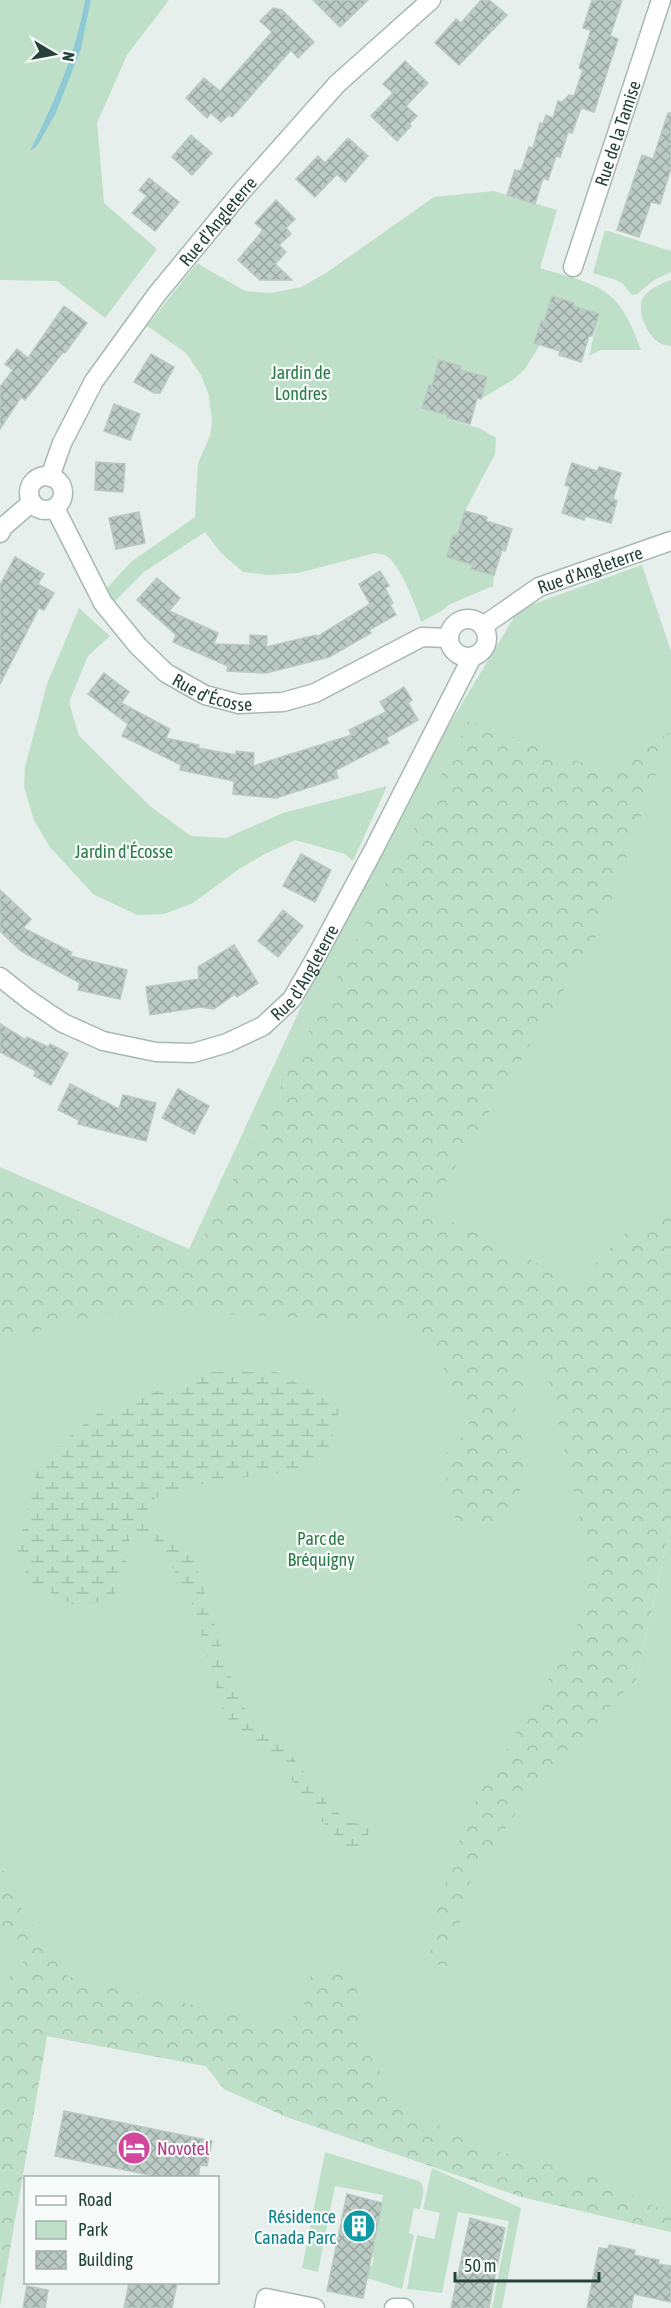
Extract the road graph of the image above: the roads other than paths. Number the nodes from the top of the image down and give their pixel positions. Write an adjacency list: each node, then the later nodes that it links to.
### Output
1 (430, 0): 4 (street, Rue d'Angleterre)
2 (661, 0): 3 (street, Rue de la Tamise)
3 (573, 267)
4 (50, 477): 5 (street); 6 (street)
5 (31, 503): 6 (street); 7 (street)
6 (55, 507): 10 (street, Rue d'Écosse)
7 (0, 533)
8 (671, 542): 9 (street, Rue d'Angleterre)
9 (483, 626): 10 (street); 11 (street)
10 (449, 638): 11 (street)
11 (472, 657): 12 (street, Rue d'Angleterre)
12 (0, 977)
13 (264, 2308): 14 (street)
14 (315, 2308)
15 (394, 2308): 16 (street)
16 (404, 2308)

